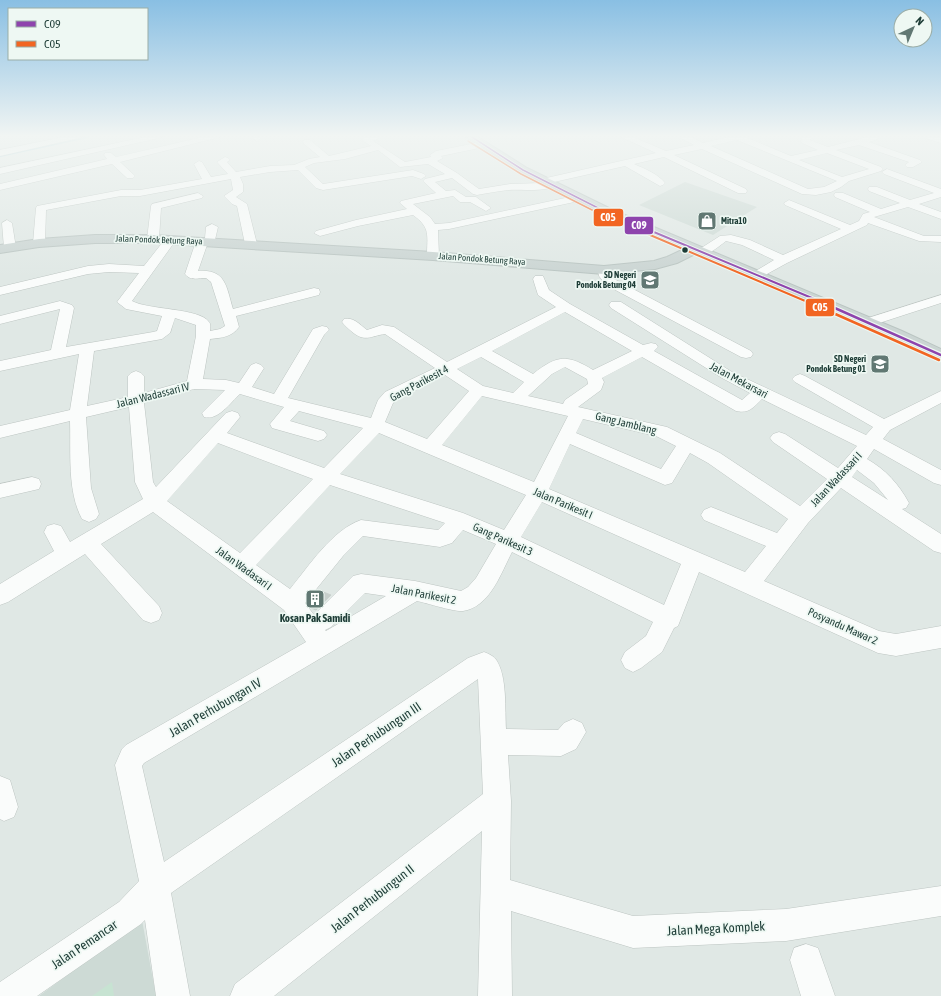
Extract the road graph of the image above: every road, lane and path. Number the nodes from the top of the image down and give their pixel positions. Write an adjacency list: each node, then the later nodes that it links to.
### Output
1 (238, 183): 44 (street)
2 (316, 183): 3 (street)
3 (345, 183)
4 (379, 183): 16 (street)
5 (425, 183): 15 (street)
6 (431, 183): 20 (street)
7 (465, 183): 8 (street)
8 (538, 183)
9 (547, 183): 23 (main road)
10 (726, 183): 18 (street)
11 (787, 183): 12 (street)
12 (842, 183)
13 (917, 183): 19 (street)
14 (189, 184): 22 (street); 42 (street)
15 (417, 186)
16 (386, 189)
17 (873, 189): 25 (street)
18 (742, 191)
19 (941, 193): 25 (street)
20 (444, 194): 27 (street); 29 (street)
21 (839, 195): 28 (street)
22 (198, 196): 26 (street); 38 (street)
23 (579, 198): 29 (street); 46 (main road)
24 (789, 203): 36 (street)
25 (908, 203): 28 (street); 30 (street)
26 (205, 205)
27 (415, 211): 35 (street); 37 (street)
28 (880, 212): 31 (street)
29 (496, 216): 35 (street)
30 (941, 216)
31 (865, 218): 36 (street); 39 (street)
32 (313, 221): 37 (street)
33 (7, 223): 43 (street)
34 (212, 227): 41 (street)
35 (432, 227): 47 (street)
36 (850, 228): 48 (street)
37 (320, 233): 45 (street)
38 (153, 239): 40 (main road, Jalan Pondok Betung Raya); 42 (main road, Jalan Pondok Betung Raya)
39 (941, 239)
40 (170, 240): 41 (main road, Jalan Pondok Betung Raya); 49 (street)
41 (206, 242): 44 (main road, Jalan Pondok Betung Raya); 60 (street)
42 (39, 243): 43 (main road, Jalan Pondok Betung Raya)
43 (5, 244)
44 (251, 244): 45 (main road, Jalan Pondok Betung Raya)
45 (324, 249): 47 (main road, Jalan Pondok Betung Raya)
46 (698, 251): 48 (street); 50 (main road, Jalan Pondok Betung Raya); 51 (main road)
47 (433, 256): 50 (main road, Jalan Pondok Betung Raya)
48 (783, 260): 51 (street)
49 (148, 270): 53 (street); 58 (street)
50 (604, 270): 70 (street)
51 (758, 275): 62 (main road)
52 (539, 279): 57 (street)
53 (0, 291)
54 (314, 292): 60 (street)
55 (941, 299): 62 (street)
56 (616, 305): 65 (street, Jalan Mekarsari)
57 (565, 307): 67 (street, Gang Parikesit 4); 68 (street)
58 (170, 313): 64 (street); 66 (street)
59 (0, 320): 69 (street)
60 (230, 320): 64 (street)
61 (349, 322): 74 (street)
62 (870, 322): 71 (main road)
63 (322, 330): 86 (street)
64 (203, 336): 79 (street)
65 (670, 340): 68 (street); 82 (street, Jalan Mekarsari)
66 (88, 347): 69 (street); 90 (street)
67 (481, 351): 74 (street, Gang Parikesit 4); 78 (street)
68 (643, 351): 76 (street); 82 (street)
69 (58, 353): 72 (street)
70 (746, 354)
71 (941, 354)
72 (0, 366)
73 (256, 368): 80 (street)
74 (446, 368): 81 (street); 92 (street, Gang Parikesit 4)
75 (136, 376): 85 (street)
76 (592, 376): 78 (street); 88 (street)
77 (800, 379): 93 (street)
78 (534, 381): 84 (street)
79 (194, 384): 80 (street, Jalan Wadassari IV); 85 (street, Jalan Wadassari IV)
80 (240, 389): 86 (street, Jalan Wadassari IV); 89 (street)
81 (478, 390): 84 (street, Gang Jamblang); 101 (street)
82 (760, 392): 99 (street, Jalan Mekarsari)
83 (941, 396): 93 (street, Jalan Wadassari I)
84 (517, 398): 88 (street, Gang Jamblang)
85 (136, 400): 90 (street, Jalan Wadassari IV); 109 (street)
86 (278, 401): 87 (street, Jalan Wadassari IV)
87 (295, 406): 92 (street, Jalan Wadassari IV); 96 (street)
88 (573, 411): 97 (street); 100 (street, Gang Jamblang)
89 (210, 413)
90 (78, 414): 94 (street, Jalan Wadassari IV); 111 (street)
91 (232, 418): 95 (street)
92 (376, 425): 101 (street, Jalan Parikesit I); 103 (street, Gang Parikesit 4)
93 (884, 426): 99 (street, Jalan Wadassari I)
94 (0, 432)
95 (215, 435): 103 (street, Gang Parikesit 3); 109 (street)
96 (318, 435)
97 (567, 436): 100 (street); 108 (street)
98 (779, 438): 104 (street)
99 (870, 442): 102 (street, Jalan Wadassari I); 105 (street, Jalan Mekarsari)
100 (686, 444): 113 (street, Gang Jamblang)
101 (430, 448): 108 (street, Jalan Parikesit I)
102 (855, 460): 104 (street, Jalan Wadassari I); 110 (street)
103 (328, 477): 114 (street, Gang Parikesit 3); 122 (street, Gang Parikesit 4)
104 (840, 478): 113 (street, Jalan Wadassari I); 119 (street)
105 (941, 478)
106 (32, 484): 107 (street)
107 (0, 491)
108 (538, 492): 116 (street); 121 (street, Jalan Parikesit I)
109 (154, 502): 117 (street); 122 (street, Jalan Wadasari I)
110 (898, 503)
111 (90, 514)
112 (711, 515): 118 (street)
113 (801, 517): 118 (street, Jalan Wadassari I)
114 (459, 521): 116 (street, Gang Parikesit 3); 126 (street)
115 (54, 532): 120 (street)
116 (508, 540): 124 (street, Jalan Parikesit 2); 128 (street, Gang Parikesit 3)
117 (87, 543): 120 (street); 127 (street)
118 (781, 543): 123 (street, Jalan Wadassari I)
119 (941, 545)
120 (66, 555): 125 (street)
121 (693, 559): 123 (street, Jalan Parikesit I); 128 (street)
122 (241, 566): 126 (street, Jalan Wadasari I)
123 (749, 584): 130 (street, Posyandu Mawar 2)
124 (415, 591): 129 (street, Jalan Parikesit 2); 131 (street, Jalan Perhubungan IV)
125 (0, 595)
126 (292, 603): 131 (street, Jalan Wadasari I)
127 (151, 613)
128 (669, 618): 132 (street)
129 (323, 620)
130 (941, 637)
131 (318, 647): 136 (street, Jalan Perhubungan IV)
132 (633, 660)
133 (573, 732): 134 (street)
134 (494, 742): 135 (street, Jalan Perhubungun III); 136 (street, Jalan Perhubungun III)
135 (497, 801): 137 (street, Jalan Perhubungun III); 142 (street, Jalan Perhubungun II)
136 (155, 886): 140 (street, Jalan Pemancar); 141 (street, Jalan Perhubungan IV)
137 (495, 891): 138 (street, Jalan Mega Komplek); 143 (street, Jalan Perhubungun III)
138 (941, 901)
139 (806, 960): 144 (street)
140 (8, 996)
141 (173, 996)
142 (247, 996)
143 (495, 996)
144 (818, 996)

